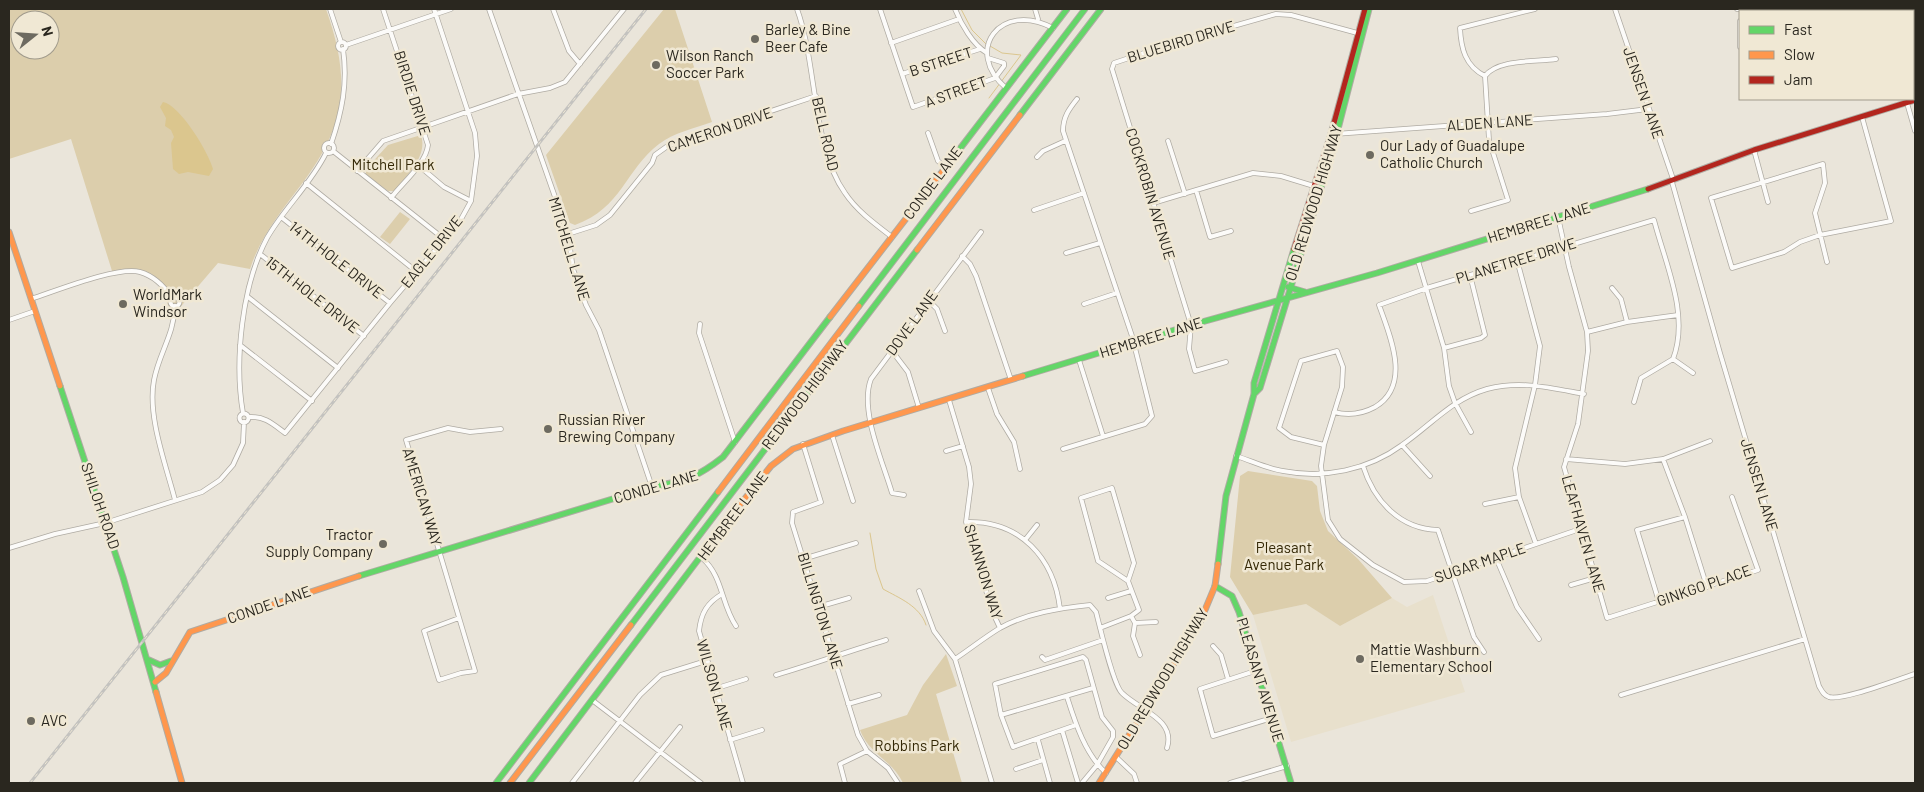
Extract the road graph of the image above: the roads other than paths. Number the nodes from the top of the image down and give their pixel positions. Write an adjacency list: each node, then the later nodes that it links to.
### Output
1 (330, 9): 28 (street)
2 (384, 9): 26 (street, BIRDIE DRIVE)
3 (434, 9): 22 (street, EAGLE DRIVE)
4 (451, 9): 22 (street)
5 (489, 9): 39 (street, MITCHELL LANE)
6 (553, 9): 34 (street)
7 (624, 9): 34 (street)
8 (797, 9): 40 (street, BELL ROAD)
9 (886, 9): 20 (street)
10 (955, 9): 23 (street)
11 (1034, 9): 24 (street)
12 (1067, 9): 25 (main road, CONDE LANE)
13 (1085, 9): 249 (main road, REDWOOD HIGHWAY)
14 (1101, 9): 250 (main road, REDWOOD HIGHWAY)
15 (1364, 9): 27 (main road, OLD REDWOOD HIGHWAY)
16 (1369, 9): 27 (main road, OLD REDWOOD HIGHWAY)
17 (1535, 9): 36 (street)
18 (1615, 9): 44 (street, JENSEN LANE)
19 (1748, 9): 21 (street)
20 (881, 10): 29 (street)
21 (1740, 10)
22 (436, 14): 26 (street); 45 (street, EAGLE DRIVE)
23 (959, 19): 29 (street); 30 (street)
24 (1038, 19): 25 (street); 31 (street)
25 (1053, 28): 38 (main road, CONDE LANE)
26 (390, 30): 28 (street); 48 (street, BIRDIE DRIVE)
27 (1361, 34): 33 (street, BLUEBIRD DRIVE); 51 (main road, OLD REDWOOD HIGHWAY)
28 (344, 43): 54 (street)
29 (891, 43): 35 (street)
30 (980, 49): 31 (street); 35 (street, B STREET)
31 (988, 53): 37 (street); 37 (street, A STREET)
32 (1556, 59): 36 (street)
33 (1114, 63): 73 (street, COCKROBIN AVENUE)
34 (580, 64): 39 (street)
35 (902, 74): 37 (street, A STREET)
36 (1485, 76): 47 (street)
37 (997, 80): 38 (street)
38 (1004, 86): 60 (main road, CONDE LANE)
39 (518, 94): 45 (street); 81 (street, MITCHELL LANE)
40 (816, 96): 81 (street, CAMERON DRIVE); 83 (street, BELL ROAD)
41 (1077, 98): 52 (street)
42 (1915, 100): 43 (main road, HEMBREE LANE)
43 (1907, 103): 46 (main road, HEMBREE LANE); 49 (street)
44 (1648, 109): 47 (street, ALDEN LANE); 62 (street, JENSEN LANE)
45 (469, 112): 48 (street); 71 (street, EAGLE DRIVE)
46 (1862, 118): 55 (main road, HEMBREE LANE); 82 (street)
47 (1488, 123): 51 (street, ALDEN LANE); 75 (street)
48 (423, 127): 59 (street, BIRDIE DRIVE); 61 (street)
49 (1915, 131)
50 (928, 133): 60 (street)
51 (1334, 134): 65 (main road, OLD REDWOOD HIGHWAY); 66 (main road, OLD REDWOOD HIGHWAY)
52 (1065, 141): 58 (street); 68 (street)
53 (1168, 141): 69 (street)
54 (331, 144): 56 (street); 57 (street)
55 (1754, 150): 62 (main road, HEMBREE LANE); 63 (street)
56 (333, 151): 57 (street); 61 (street)
57 (326, 153): 64 (street)
58 (1037, 157)
59 (418, 165): 70 (street, BIRDIE DRIVE); 71 (street)
60 (946, 168): 83 (main road, CONDE LANE)
61 (357, 171): 70 (street)
62 (1672, 179): 77 (main road, HEMBREE LANE); 203 (street, JENSEN LANE)
63 (1763, 182): 72 (street); 82 (street); 82 (street)
64 (306, 183): 76 (street); 93 (street)
65 (1314, 186): 66 (street); 67 (street); 105 (main road, OLD REDWOOD HIGHWAY)
66 (1321, 188): 95 (main road, OLD REDWOOD HIGHWAY)
67 (1196, 190): 69 (street); 78 (street)
68 (1084, 193): 74 (street); 85 (street)
69 (1185, 194): 73 (street)
70 (391, 198): 84 (street)
71 (471, 201): 84 (street, EAGLE DRIVE)
72 (1768, 202)
73 (1153, 203): 114 (street, COCKROBIN AVENUE)
74 (1034, 210)
75 (1471, 211)
76 (282, 217): 88 (street); 106 (street, 14TH HOLE DRIVE)
77 (1558, 217): 86 (street, LEAFHAVEN LANE); 91 (main road, HEMBREE LANE)
78 (1231, 231)
79 (9, 232): 102 (main road, SHILOH ROAD)
80 (981, 232): 89 (street, DOVE LANE)
81 (568, 234): 161 (street, MITCHELL LANE)
82 (1820, 235): 92 (street)
83 (892, 238): 147 (main road, CONDE LANE)
84 (444, 239): 93 (street, EAGLE DRIVE)
85 (1100, 243): 87 (street); 99 (street)
86 (1564, 246): 90 (street, PLANETREE DRIVE); 110 (street, PLANETREE DRIVE); 116 (street, LEAFHAVEN LANE)
87 (1066, 253)
88 (260, 254): 100 (street); 117 (street, 15TH HOLE DRIVE)
89 (962, 256): 104 (street, DOVE LANE); 127 (street)
90 (1517, 260): 94 (street, PLANETREE DRIVE); 128 (street)
91 (1418, 261): 97 (street); 98 (main road, HEMBREE LANE)
92 (1827, 262)
93 (417, 272): 106 (street, EAGLE DRIVE)
94 (1470, 275): 97 (street, PLANETREE DRIVE); 120 (street)
95 (1288, 287): 98 (main road); 103 (main road, OLD REDWOOD HIGHWAY)
96 (1612, 288): 112 (street)
97 (1426, 289): 120 (street); 137 (street, PLANETREE DRIVE)
98 (1310, 292): 103 (main road, HEMBREE LANE)
99 (1117, 293): 107 (street); 118 (street)
100 (248, 297): 119 (street); 125 (street)
101 (172, 298): 102 (street); 108 (street); 108 (street)
102 (31, 299): 109 (main road, SHILOH ROAD)
103 (1284, 299): 105 (main road, HEMBREE LANE); 130 (main road, OLD REDWOOD HIGHWAY)
104 (928, 300): 115 (street); 121 (street, DOVE LANE)
105 (1277, 301): 114 (main road, HEMBREE LANE); 130 (main road, OLD REDWOOD HIGHWAY)
106 (390, 303): 117 (street, EAGLE DRIVE)
107 (1084, 304)
108 (175, 306): 165 (street)
109 (35, 311): 111 (street); 170 (main road, SHILOH ROAD)
110 (1678, 315): 112 (street); 122 (street)
111 (9, 320)
112 (1627, 322): 116 (street)
113 (700, 324): 147 (street)
114 (1191, 326): 118 (main road, HEMBREE LANE); 124 (street)
115 (945, 331)
116 (1587, 332): 131 (street, LEAFHAVEN LANE)
117 (364, 336): 125 (street, EAGLE DRIVE)
118 (1134, 343): 123 (main road, HEMBREE LANE); 145 (street)
119 (240, 345): 133 (street); 138 (street)
120 (1444, 348): 135 (street)
121 (892, 351): 136 (street); 141 (street, DOVE LANE)
122 (1672, 359): 126 (street); 134 (street)
123 (1079, 360): 127 (main road, HEMBREE LANE); 145 (street)
124 (1226, 362)
125 (338, 368): 133 (street, EAGLE DRIVE)
126 (1694, 373)
127 (1011, 380): 129 (main road, HEMBREE LANE)
128 (1535, 384): 131 (street); 135 (street); 163 (street)
129 (988, 388): 132 (main road, HEMBREE LANE); 158 (street)
130 (1254, 394): 154 (main road, OLD REDWOOD HIGHWAY)
131 (1584, 394): 155 (street, LEAFHAVEN LANE)
132 (949, 400): 136 (main road, HEMBREE LANE); 151 (street, SHANNON WAY)
133 (312, 401): 139 (street, EAGLE DRIVE)
134 (1634, 402)
135 (1454, 403): 143 (street); 150 (street)
136 (919, 408): 141 (main road, HEMBREE LANE)
137 (1334, 412): 149 (street, SUGAR MAPLE); 149 (street, SUGAR MAPLE)
138 (243, 413): 139 (street); 140 (street)
139 (249, 417): 140 (street)
140 (244, 422): 165 (street)
141 (871, 422): 144 (main road, HEMBREE LANE); 162 (street, DOVE LANE)
142 (501, 429): 177 (street, AMERICAN WAY)
143 (1471, 432)
144 (832, 435): 148 (main road, HEMBREE LANE); 166 (street)
145 (1103, 436): 152 (street)
146 (1710, 440): 156 (street)
147 (735, 442): 161 (main road, CONDE LANE)
148 (803, 444): 178 (main road, HEMBREE LANE); 180 (street, BILLINGTON LANE)
149 (1324, 445): 159 (street, SUGAR MAPLE)
150 (1402, 445): 157 (street); 160 (street)
151 (963, 446): 153 (street); 169 (street, SHANNON WAY)
152 (1063, 449)
153 (946, 451)
154 (1236, 456): 159 (street); 184 (main road, OLD REDWOOD HIGHWAY)
155 (1566, 459): 156 (street); 172 (street, LEAFHAVEN LANE)
156 (1663, 459): 168 (street)
157 (1363, 466): 159 (street); 181 (street)
158 (1020, 469)
159 (1321, 474): 181 (street, SUGAR MAPLE)
160 (1430, 476)
161 (652, 487): 177 (main road, CONDE LANE)
162 (904, 495)
163 (1519, 497): 167 (street); 175 (street)
164 (1732, 497): 186 (street, GINKGO PLACE)
165 (175, 500): 170 (street)
166 (853, 501)
167 (1485, 504)
168 (1685, 517): 186 (street); 192 (street)
169 (966, 522): 173 (street); 201 (street, SHANNON WAY)
170 (105, 524): 176 (street); 214 (main road, SHILOH ROAD)
171 (1037, 525): 173 (street)
172 (1580, 529): 175 (street, SUGAR MAPLE); 182 (street, LEAFHAVEN LANE)
173 (1026, 540): 194 (street)
174 (856, 543): 180 (street)
175 (1536, 544): 179 (street, SUGAR MAPLE)
176 (9, 548)
177 (439, 552): 196 (street, AMERICAN WAY); 212 (main road, CONDE LANE)
178 (702, 558): 189 (street); 227 (main road, HEMBREE LANE)
179 (1496, 558): 181 (street, SUGAR MAPLE); 206 (street)
180 (803, 559): 193 (street, BILLINGTON LANE)
181 (1452, 573): 208 (street)
182 (1595, 578): 185 (street); 197 (street, LEAFHAVEN LANE)
183 (1128, 581): 183 (street); 188 (street)
184 (1215, 586): 216 (main road, PLEASANT AVENUE); 229 (main road, OLD REDWOOD HIGHWAY)
185 (1571, 586)
186 (1707, 586): 192 (street, GINKGO PLACE)
187 (919, 590): 213 (street)
188 (1131, 591): 191 (street); 195 (street)
189 (722, 594): 200 (street); 215 (street, WILSON LANE)
190 (849, 598): 193 (street)
191 (1108, 598)
192 (1659, 602): 197 (street, GINKGO PLACE)
193 (818, 607): 210 (street, BILLINGTON LANE)
194 (1060, 609): 201 (street); 202 (street)
195 (1131, 616): 199 (street); 202 (street)
196 (459, 618): 196 (street, AMERICAN WAY)
197 (1607, 618)
198 (1156, 622): 199 (street)
199 (1134, 623): 209 (street)
200 (736, 626)
201 (1000, 628): 213 (street)
202 (1100, 628): 205 (street)
203 (1805, 639): 217 (street, JENSEN LANE); 225 (street)
204 (886, 640): 210 (street)
205 (1103, 640): 211 (street); 229 (street)
206 (1539, 640)
207 (1212, 646): 220 (street)
208 (1484, 652)
209 (1140, 655)
210 (834, 657): 218 (street); 228 (street, BILLINGTON LANE)
211 (1042, 657)
212 (174, 659): 214 (main road); 221 (main road, CONDE LANE)
213 (955, 659): 258 (street)
214 (149, 660): 221 (main road, SHILOH ROAD)
215 (706, 661): 223 (street, WILSON LANE); 232 (street)
216 (1258, 670): 220 (street); 231 (main road, PLEASANT AVENUE)
217 (1915, 674)
218 (776, 675)
219 (746, 679): 223 (street)
220 (1228, 679): 231 (street)
221 (155, 682): 248 (main road, SHILOH ROAD)
222 (1093, 688): 226 (street); 230 (street); 244 (street)
223 (714, 689): 237 (street, WILSON LANE)
224 (879, 695): 228 (street)
225 (1621, 695)
226 (1067, 696): 230 (street); 233 (street)
227 (592, 700): 232 (street); 251 (main road, HEMBREE LANE)
228 (848, 704): 240 (street, BILLINGTON LANE)
229 (1144, 710): 239 (street); 242 (main road, OLD REDWOOD HIGHWAY)
230 (1001, 715): 238 (street)
231 (1272, 718): 245 (main road, PLEASANT AVENUE)
232 (619, 721): 241 (street); 252 (street)
233 (1076, 725): 236 (street); 244 (street)
234 (680, 728): 241 (street)
235 (762, 730): 237 (street)
236 (1062, 730): 238 (street); 260 (street)
237 (730, 740): 255 (street, WILSON LANE)
238 (1038, 740): 243 (street)
239 (1167, 748)
240 (867, 751): 256 (street); 257 (street, BILLINGTON LANE)
241 (660, 752): 253 (street); 254 (street)
242 (1116, 757): 247 (main road, OLD REDWOOD HIGHWAY); 263 (street)
243 (1043, 760): 246 (street); 259 (street)
244 (1097, 765): 247 (street); 261 (street)
245 (1287, 766): 264 (street); 265 (main road, PLEASANT AVENUE)
246 (1016, 769)
247 (1106, 772): 262 (main road, OLD REDWOOD HIGHWAY)
248 (182, 783)
249 (496, 783)
250 (510, 783)
251 (529, 783)
252 (572, 783)
253 (635, 783)
254 (701, 783)
255 (743, 783)
256 (845, 783)
257 (898, 783)
258 (992, 783)
259 (1050, 783)
260 (1078, 783)
261 (1082, 783)
262 (1099, 783)
263 (1137, 783)
264 (1230, 783)
265 (1291, 783)

